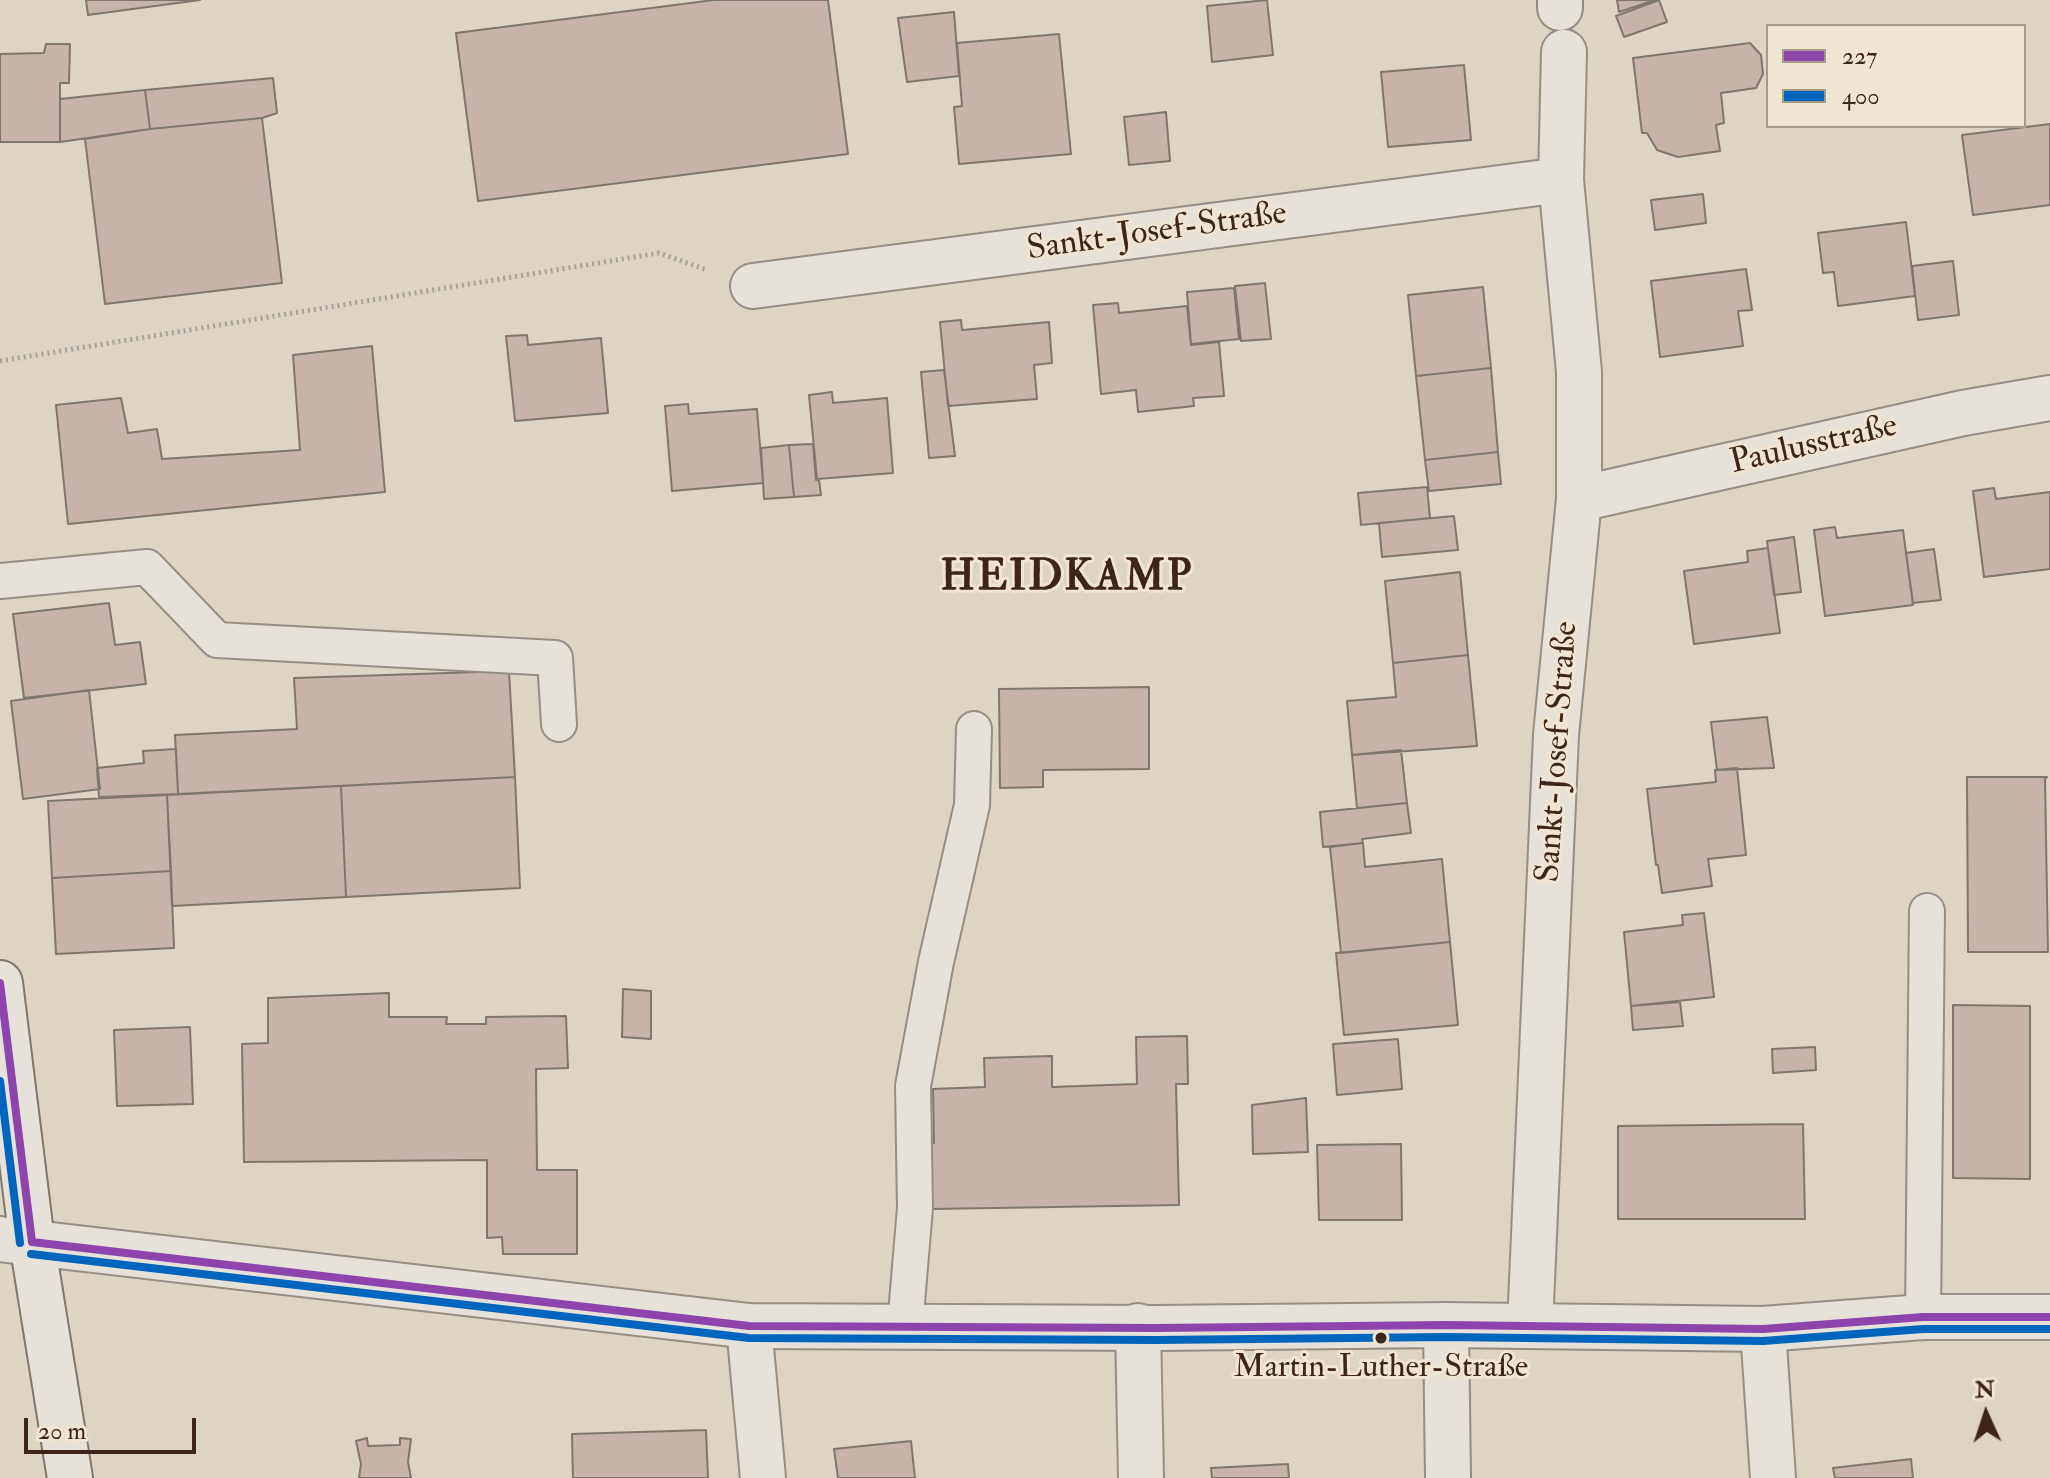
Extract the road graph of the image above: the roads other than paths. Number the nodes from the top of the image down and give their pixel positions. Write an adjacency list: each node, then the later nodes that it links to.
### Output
1 (1564, 52): 2 (street, Sankt-Josef-Straße)
2 (1561, 180): 3 (street, Sankt-Josef-Straße); 5 (street, Sankt-Josef-Straße)
3 (753, 286)
4 (2050, 398): 5 (street, Paulusstraße)
5 (1579, 499): 18 (street, Sankt-Josef-Straße)
6 (0, 581): 7 (lane)
7 (559, 724)
8 (974, 729): 16 (lane)
9 (1927, 911): 12 (lane)
10 (0, 983): 11 (street)
11 (16, 1240): 15 (street); 20 (street)
12 (1923, 1317): 13 (street); 19 (street)
13 (2050, 1317)
14 (1446, 1325): 17 (street); 18 (street); 23 (street)
15 (749, 1326): 16 (street); 21 (street)
16 (905, 1326): 17 (street)
17 (1138, 1326): 22 (street)
18 (1530, 1326): 19 (street)
19 (1763, 1329): 24 (street)
20 (70, 1478)
21 (763, 1478)
22 (1141, 1478)
23 (1448, 1478)
24 (1773, 1478)

